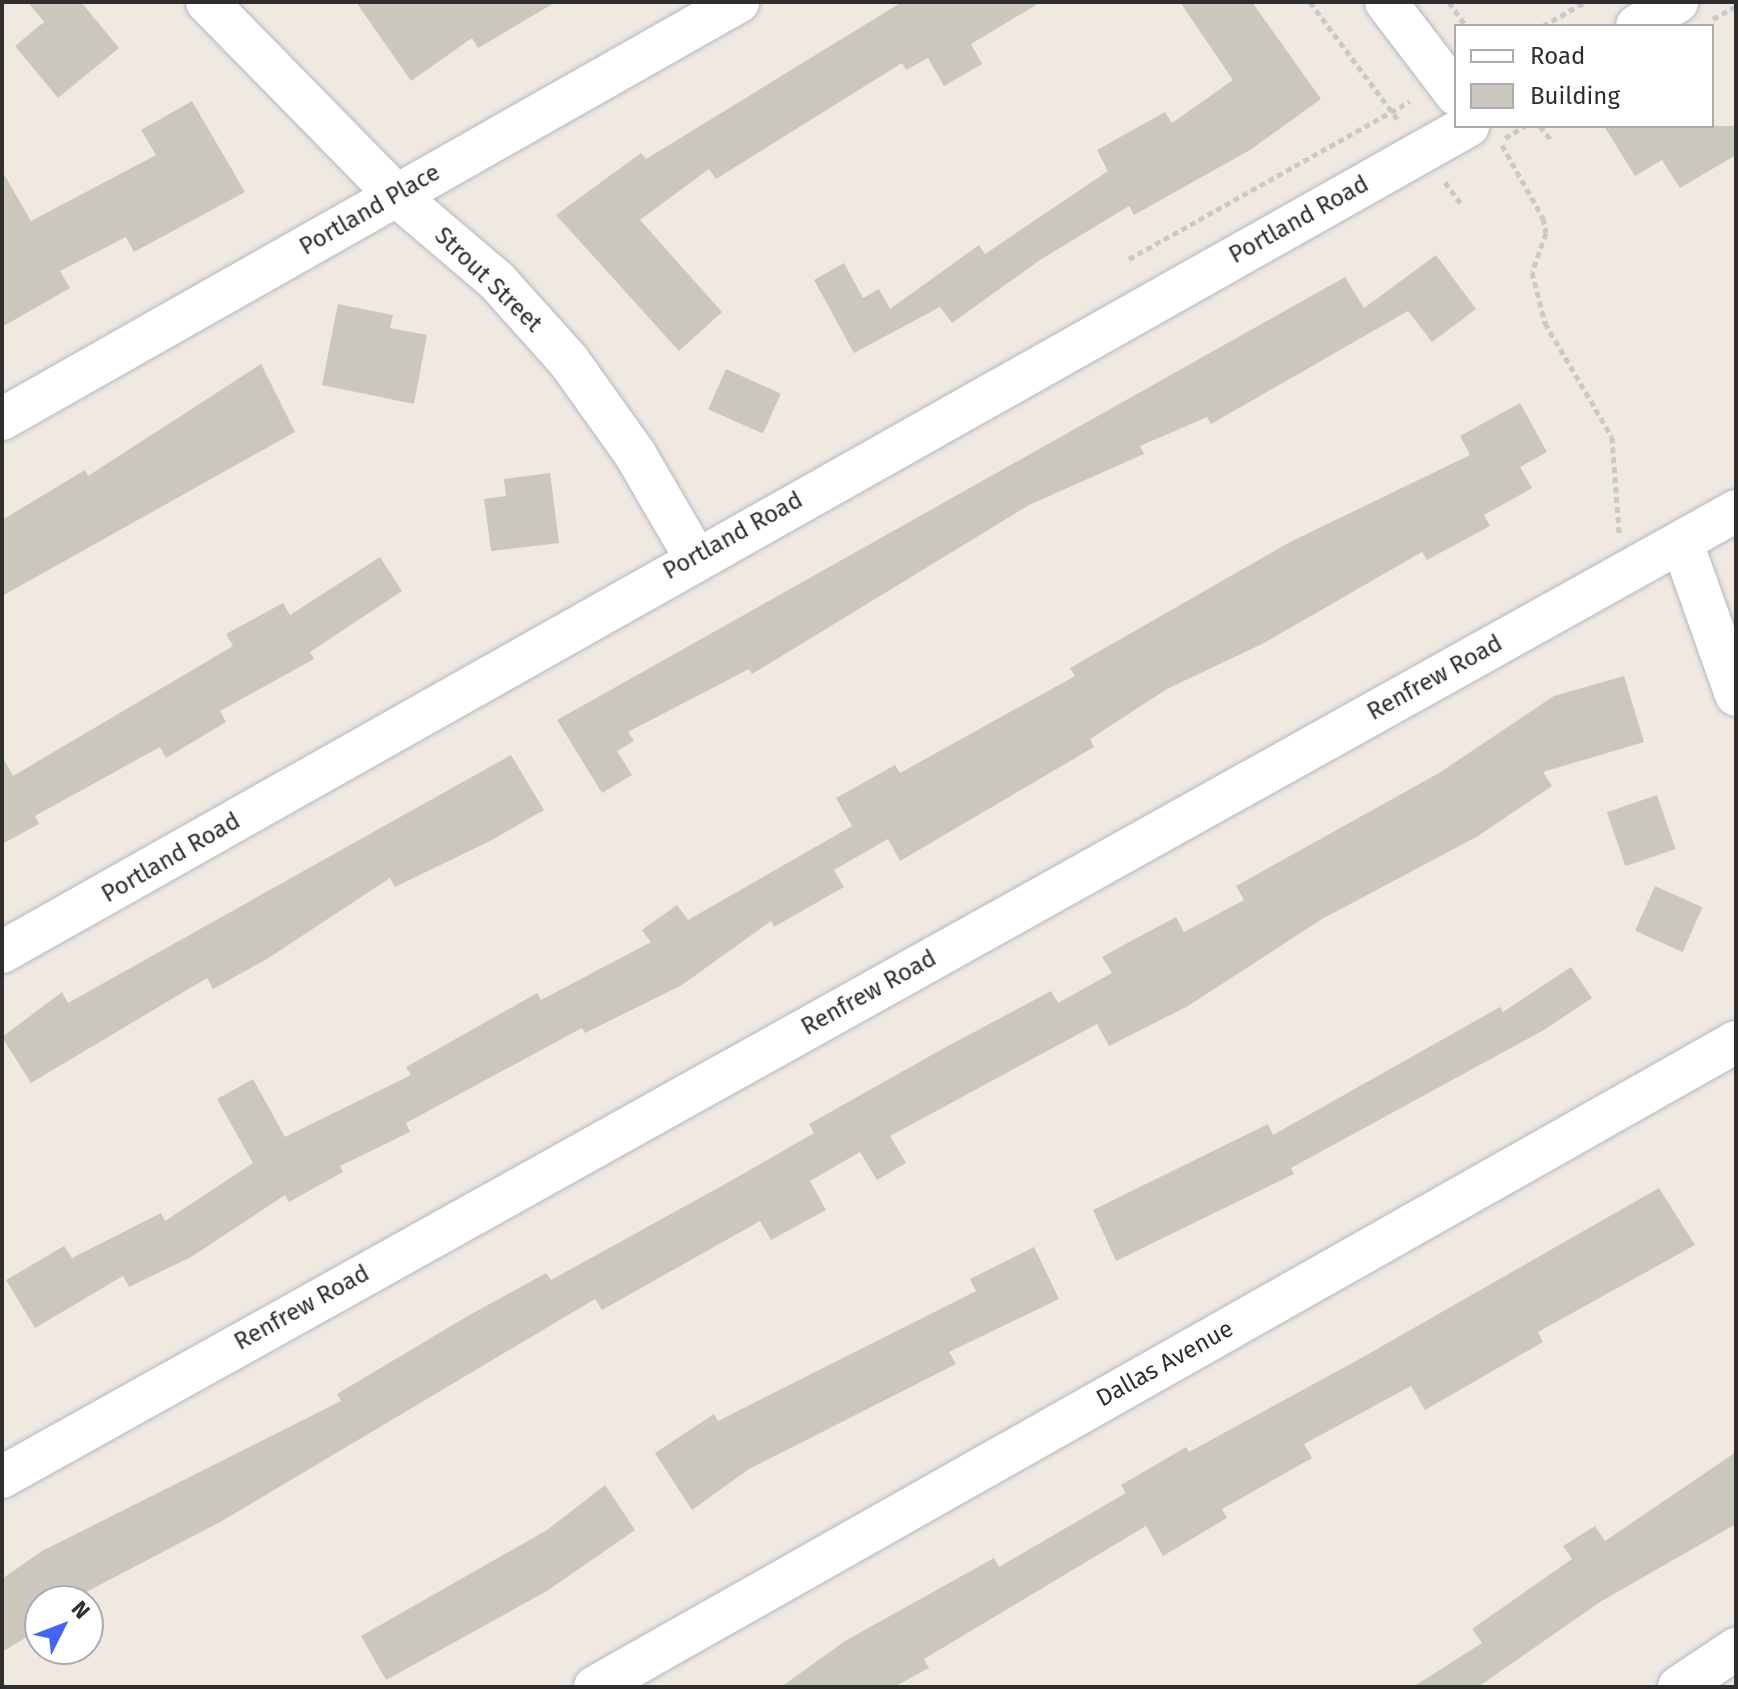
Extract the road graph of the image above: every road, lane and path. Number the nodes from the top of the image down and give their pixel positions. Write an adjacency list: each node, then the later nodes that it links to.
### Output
1 (207, 2): 19 (street, Strout Street)
2 (738, 2): 19 (street, Portland Place)
3 (1310, 2): 14 (path)
4 (1386, 2): 13 (street)
5 (1449, 2): 9 (path)
6 (1585, 2): 10 (path)
7 (1677, 2): 11 (street)
8 (1736, 6): 12 (path)
9 (1465, 24)
10 (1546, 24)
11 (1640, 24)
12 (1704, 24)
13 (1451, 87): 14 (path)
14 (1392, 111): 18 (path); 21 (path)
15 (1542, 128): 17 (path)
16 (1484, 133): 18 (street, Portland Road); 26 (path)
17 (1551, 140)
18 (1423, 151): 20 (path); 25 (street, Portland Road)
19 (396, 195): 22 (street, Portland Place); 25 (street, Strout Street)
20 (1461, 204)
21 (1129, 259)
22 (2, 419)
23 (1736, 511): 24 (street, Renfrew Road)
24 (1682, 543): 26 (street, Renfrew Road); 27 (street)
25 (695, 557): 28 (street, Portland Road)
26 (1635, 568): 30 (street, Renfrew Road)
27 (1736, 695)
28 (2, 952)
29 (1736, 1042): 32 (street, Dallas Avenue)
30 (2, 1477)
31 (1736, 1649): 33 (street)
32 (595, 1687)
33 (1679, 1687)

